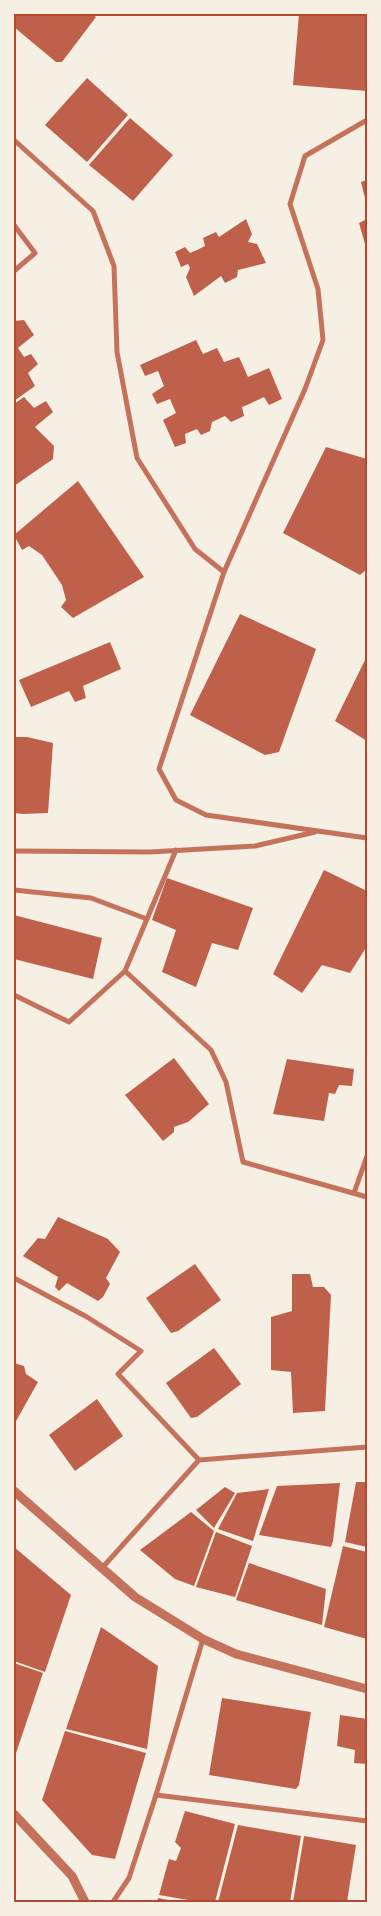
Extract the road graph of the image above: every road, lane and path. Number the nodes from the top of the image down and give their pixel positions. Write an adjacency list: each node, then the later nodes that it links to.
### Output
1 (367, 120): 5 (street)
2 (14, 140): 5 (street)
3 (14, 225): 4 (street)
4 (14, 270)
5 (224, 572): 6 (street)
6 (318, 831): 7 (street); 8 (street)
7 (367, 838)
8 (176, 850): 9 (street); 11 (street)
9 (14, 851)
10 (14, 890): 11 (street)
11 (147, 920): 12 (street)
12 (124, 971): 13 (street); 15 (street)
13 (14, 995)
14 (367, 1156): 15 (street)
15 (354, 1193): 16 (street)
16 (367, 1196)
17 (14, 1278): 19 (street)
18 (367, 1447): 19 (street)
19 (199, 1460): 21 (street)
20 (14, 1491): 21 (street)
21 (102, 1568): 22 (street)
22 (203, 1639): 23 (street); 24 (street)
23 (367, 1689)
24 (156, 1795): 26 (street); 28 (street)
25 (14, 1814): 27 (street)
26 (367, 1821)
27 (85, 1902)
28 (114, 1902)

